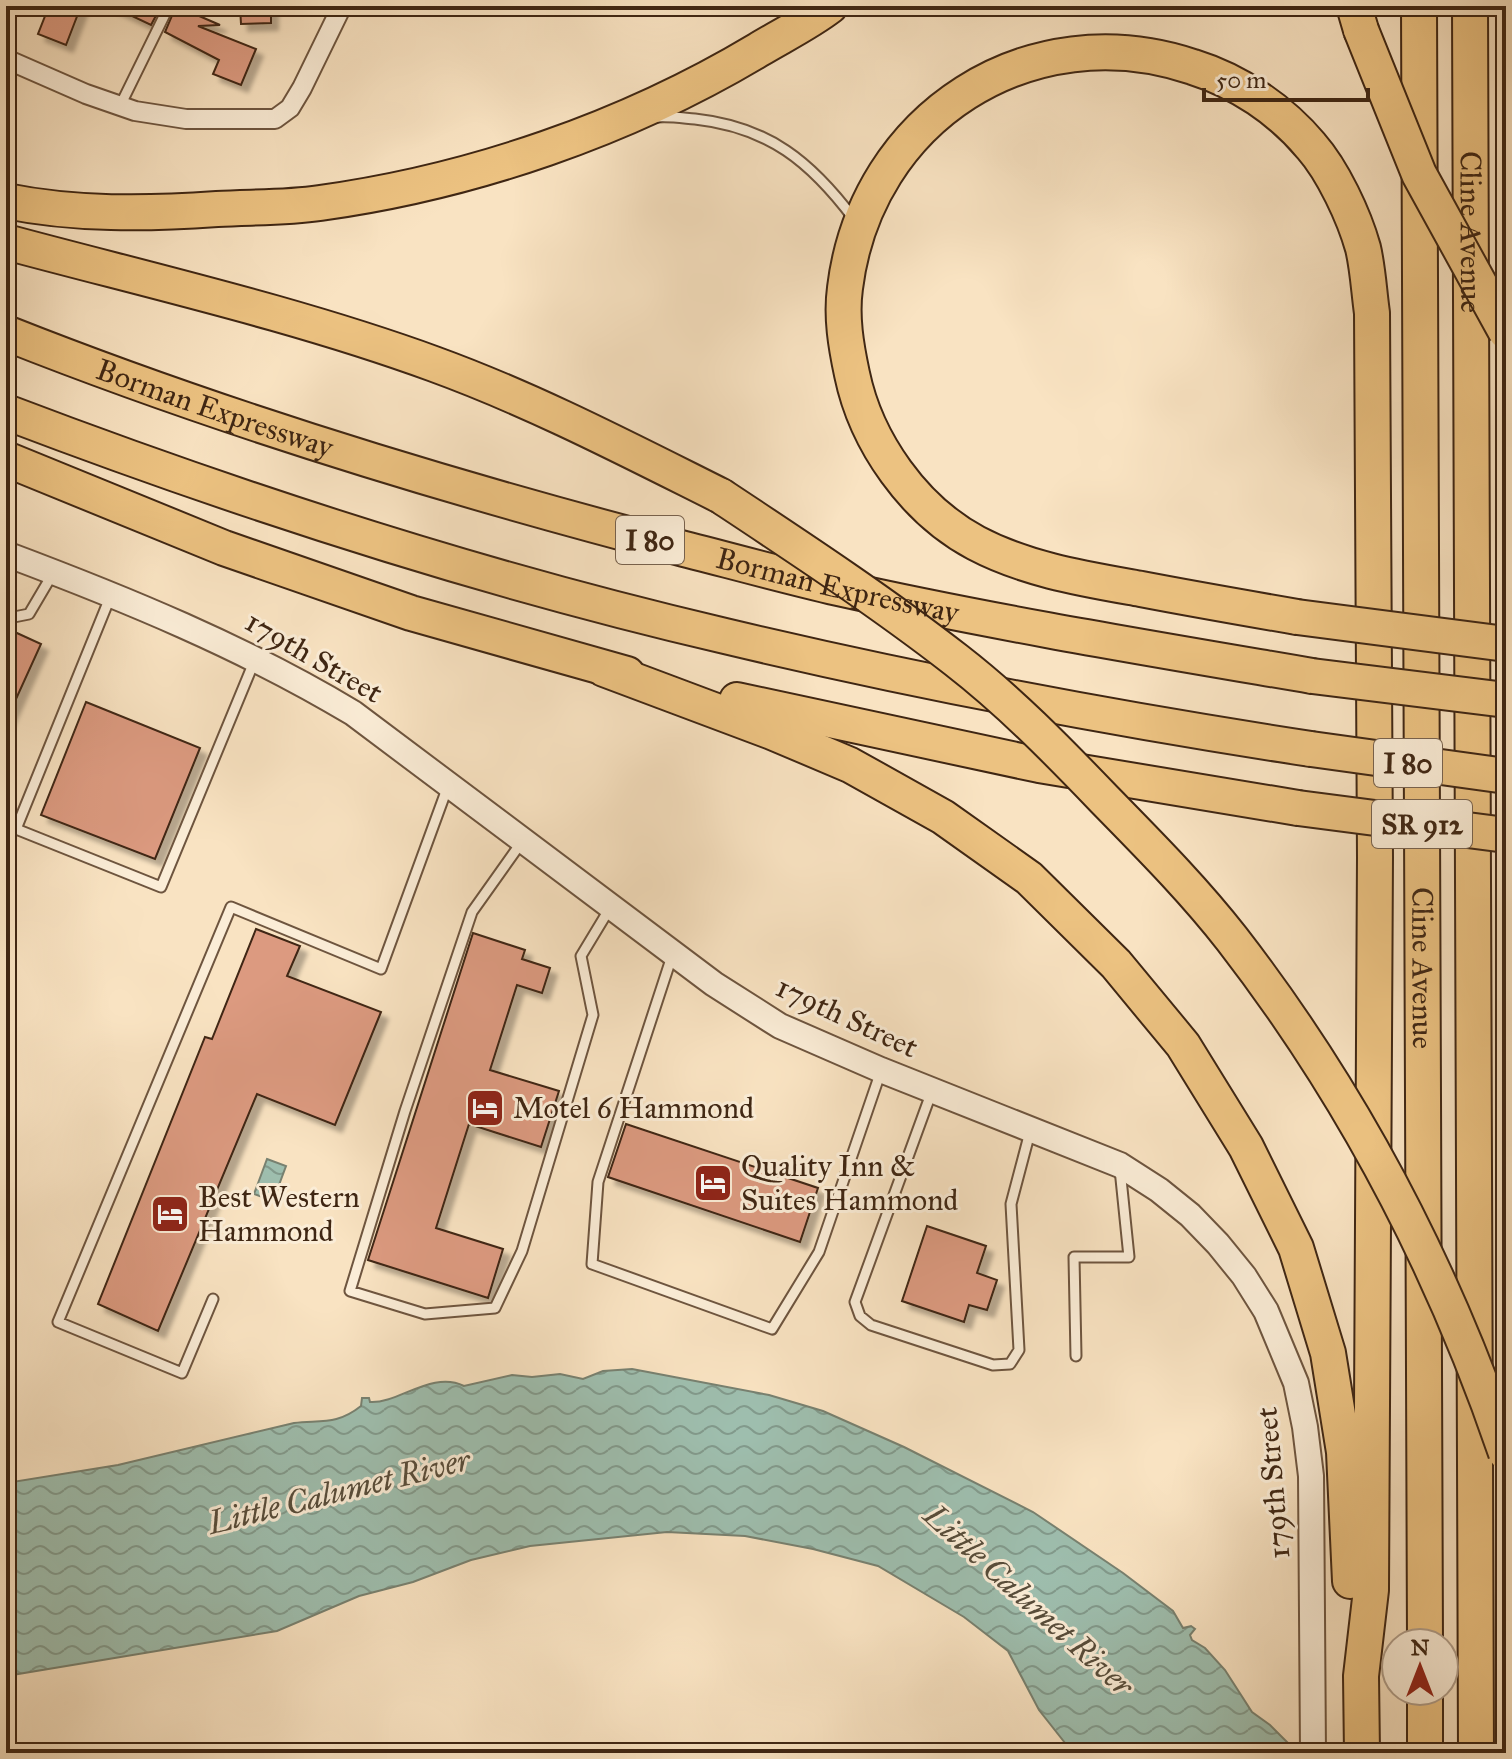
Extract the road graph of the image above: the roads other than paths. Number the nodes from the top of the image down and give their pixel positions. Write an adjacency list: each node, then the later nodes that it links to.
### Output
1 (169, 6): 8 (lane)
2 (830, 6): 9 (highway)
3 (1419, 6): 38 (highway, Cline Avenue / SR 912)
4 (1470, 6): 44 (highway, Cline Avenue / SR 912)
5 (341, 8): 8 (street)
6 (1358, 18): 13 (highway, bridge)
7 (6, 59): 8 (street)
8 (120, 106)
9 (612, 122): 10 (highway); 11 (lane)
10 (6, 201)
11 (859, 225): 21 (highway, bridge); 39 (highway)
12 (6, 242): 37 (highway, bridge)
13 (1506, 332)
14 (6, 333): 24 (highway, Borman Expressway / I 80, bridge)
15 (6, 412): 25 (highway, I 80, bridge)
16 (6, 459): 23 (highway)
17 (6, 554): 18 (street, 179th Street)
18 (53, 572): 19 (street, 179th Street); 20 (lane)
19 (111, 594): 22 (street, 179th Street); 22 (lane)
20 (6, 614)
21 (1506, 644)
22 (256, 659): 26 (street, 179th Street)
23 (604, 669): 27 (highway, bridge); 39 (highway)
24 (1506, 700)
25 (1506, 776)
26 (449, 783): 28 (street, 179th Street); 35 (lane)
27 (1506, 835)
28 (523, 840): 29 (street, 179th Street); 29 (lane)
29 (611, 907): 30 (street, 179th Street)
30 (673, 953): 31 (street, 179th Street); 31 (lane)
31 (881, 1070): 32 (street, 179th Street)
32 (932, 1091): 33 (street, 179th Street); 33 (lane)
33 (1031, 1129): 34 (street, 179th Street)
34 (1120, 1165): 36 (lane); 41 (street, 179th Street)
35 (213, 1299)
36 (1076, 1356)
37 (1506, 1453)
38 (1425, 1627)
39 (1361, 1676): 42 (highway)
40 (1425, 1707): 43 (highway)
41 (1313, 1753)
42 (1362, 1753)
43 (1425, 1753)
44 (1476, 1753)

